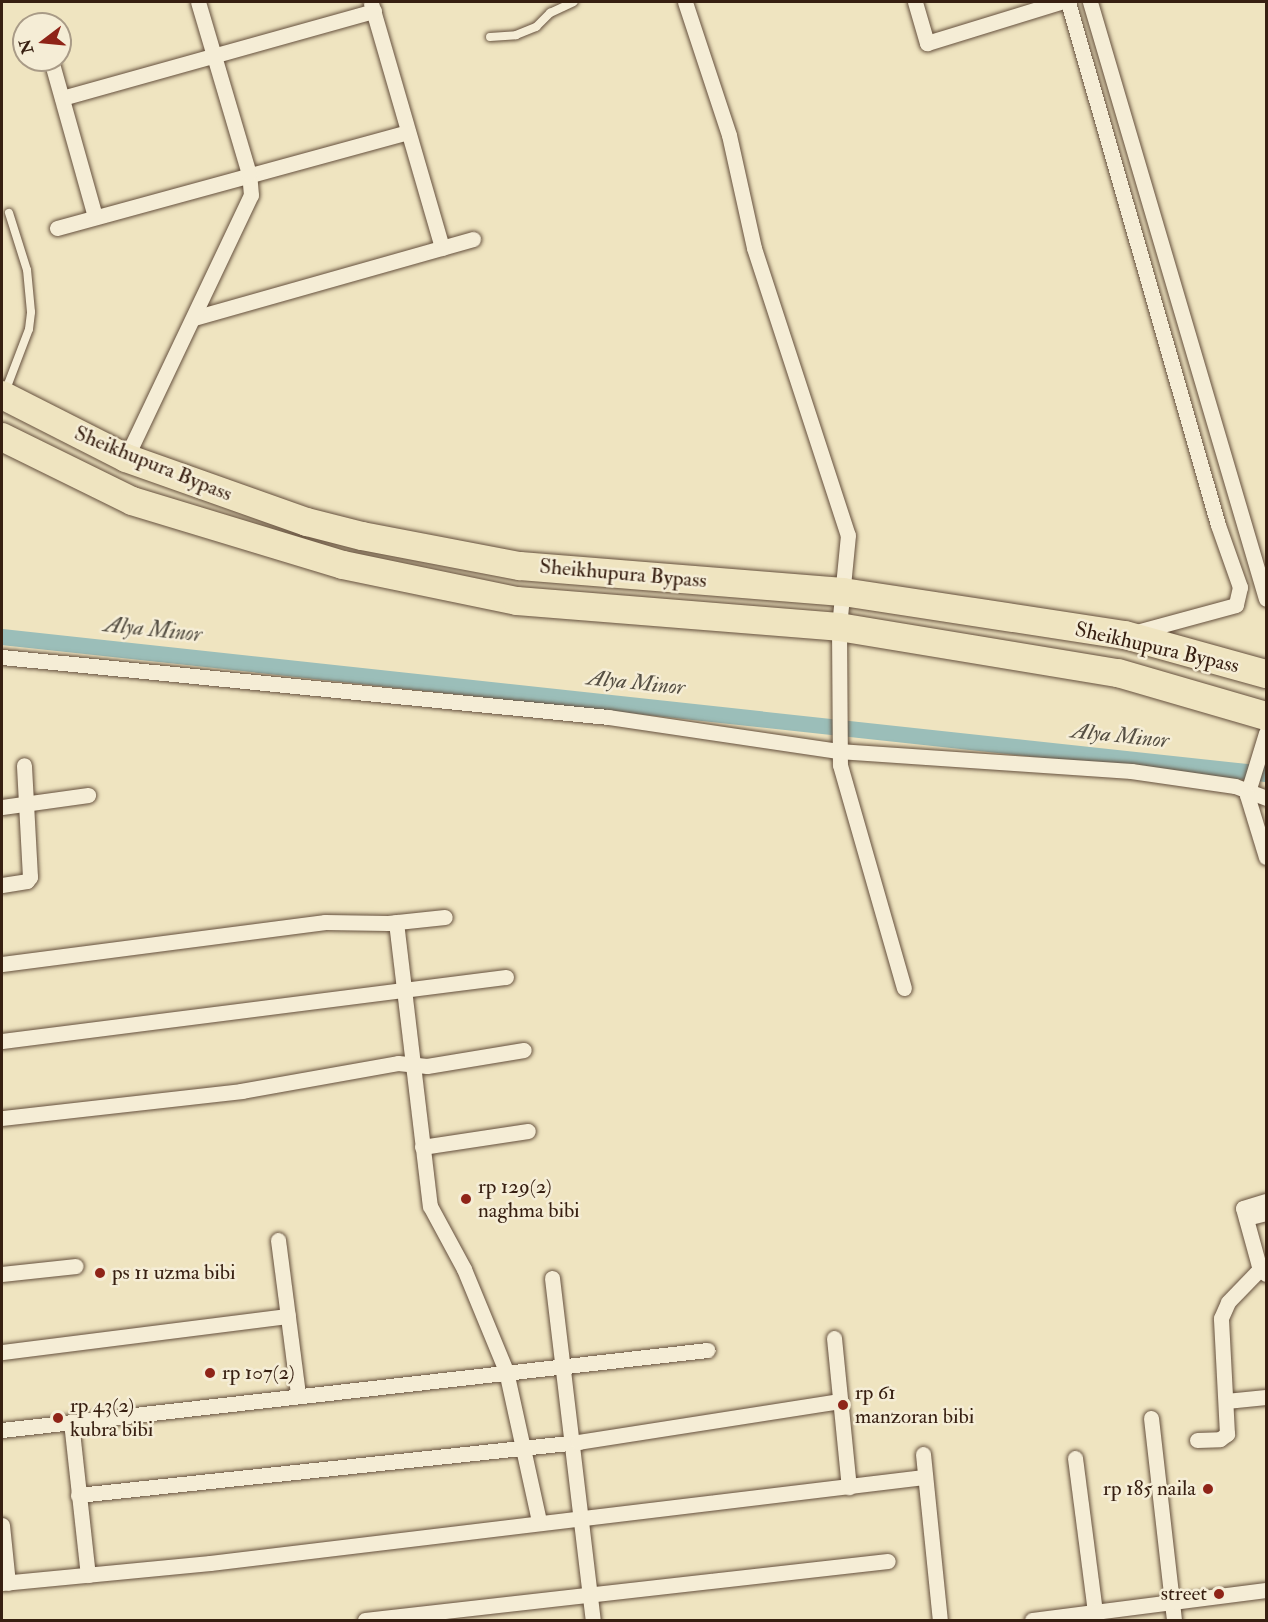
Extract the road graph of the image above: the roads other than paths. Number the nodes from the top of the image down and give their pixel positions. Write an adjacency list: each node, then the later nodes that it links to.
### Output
1 (198, 2): 10 (street)
2 (574, 2): 9 (lane)
3 (685, 2): 24 (street)
4 (915, 2): 5 (street)
5 (1060, 2)
6 (1068, 2): 27 (street)
7 (1090, 2): 25 (street)
8 (372, 6): 10 (street); 13 (street)
9 (490, 37)
10 (214, 58): 12 (street); 14 (street)
11 (54, 72): 12 (street)
12 (62, 98): 16 (street)
13 (408, 132): 14 (street); 19 (street)
14 (249, 174): 16 (street); 20 (street)
15 (9, 213): 21 (lane)
16 (95, 217): 17 (street)
17 (57, 228)
18 (473, 239): 19 (street)
19 (442, 248): 20 (street)
20 (194, 318): 23 (street)
21 (2, 396): 23 (highway, Sheikhupura Bypass)
22 (2, 437): 26 (highway, Sheikhupura Bypass)
23 (126, 458): 24 (highway, Sheikhupura Bypass)
24 (843, 592): 26 (street); 27 (highway, Sheikhupura Bypass)
25 (1266, 599)
26 (839, 627): 30 (highway, Sheikhupura Bypass); 32 (street)
27 (1125, 635): 29 (highway, Sheikhupura Bypass)
28 (2, 657): 32 (street)
29 (1266, 674)
30 (1266, 716)
31 (1266, 733): 34 (street)
32 (838, 751): 34 (street); 45 (street)
33 (24, 765): 37 (street)
34 (1250, 778): 36 (street); 39 (street)
35 (88, 795): 37 (street)
36 (1266, 798)
37 (26, 804): 38 (street); 40 (street)
38 (2, 807)
39 (1266, 857)
40 (2, 885)
41 (445, 917): 42 (street)
42 (396, 922): 43 (street); 46 (street)
43 (2, 964)
44 (506, 977): 46 (street)
45 (904, 988)
46 (404, 991): 47 (street); 49 (street)
47 (2, 1041)
48 (524, 1050): 49 (street)
49 (412, 1065): 50 (street); 52 (street)
50 (2, 1118)
51 (528, 1131): 52 (street)
52 (422, 1147): 66 (street)
53 (1266, 1201): 55 (street)
54 (1266, 1213): 55 (street)
55 (1246, 1218): 58 (street)
56 (278, 1240): 61 (street)
57 (76, 1266): 59 (street)
58 (1263, 1272): 70 (street)
59 (2, 1274)
60 (552, 1278): 65 (street)
61 (288, 1316): 64 (street); 67 (street)
62 (834, 1338): 69 (street)
63 (707, 1350): 65 (street)
64 (2, 1352)
65 (562, 1364): 66 (street); 75 (street)
66 (506, 1371): 67 (street); 76 (street)
67 (298, 1394): 72 (street)
68 (1266, 1397): 70 (street)
69 (839, 1401): 75 (street); 80 (street)
70 (1226, 1401): 74 (street)
71 (1151, 1418): 90 (street)
72 (71, 1422): 73 (street); 81 (street)
73 (2, 1430)
74 (1197, 1440)
75 (572, 1443): 76 (street); 82 (street)
76 (526, 1446): 81 (street); 83 (street)
77 (923, 1454): 79 (street)
78 (1076, 1458): 91 (street)
79 (924, 1478): 80 (street); 94 (street)
80 (849, 1487): 82 (street)
81 (78, 1495): 86 (street)
82 (580, 1519): 83 (street); 89 (street)
83 (539, 1521): 86 (street)
84 (2, 1525): 87 (street)
85 (888, 1561): 89 (street)
86 (88, 1575): 87 (street)
87 (5, 1583)
88 (1266, 1590): 90 (street)
89 (590, 1595): 92 (street); 93 (street)
90 (1172, 1603): 91 (street); 96 (street)
91 (1095, 1617): 95 (street)
92 (365, 1620)
93 (592, 1620)
94 (940, 1620)
95 (1032, 1620)
96 (1174, 1620)

